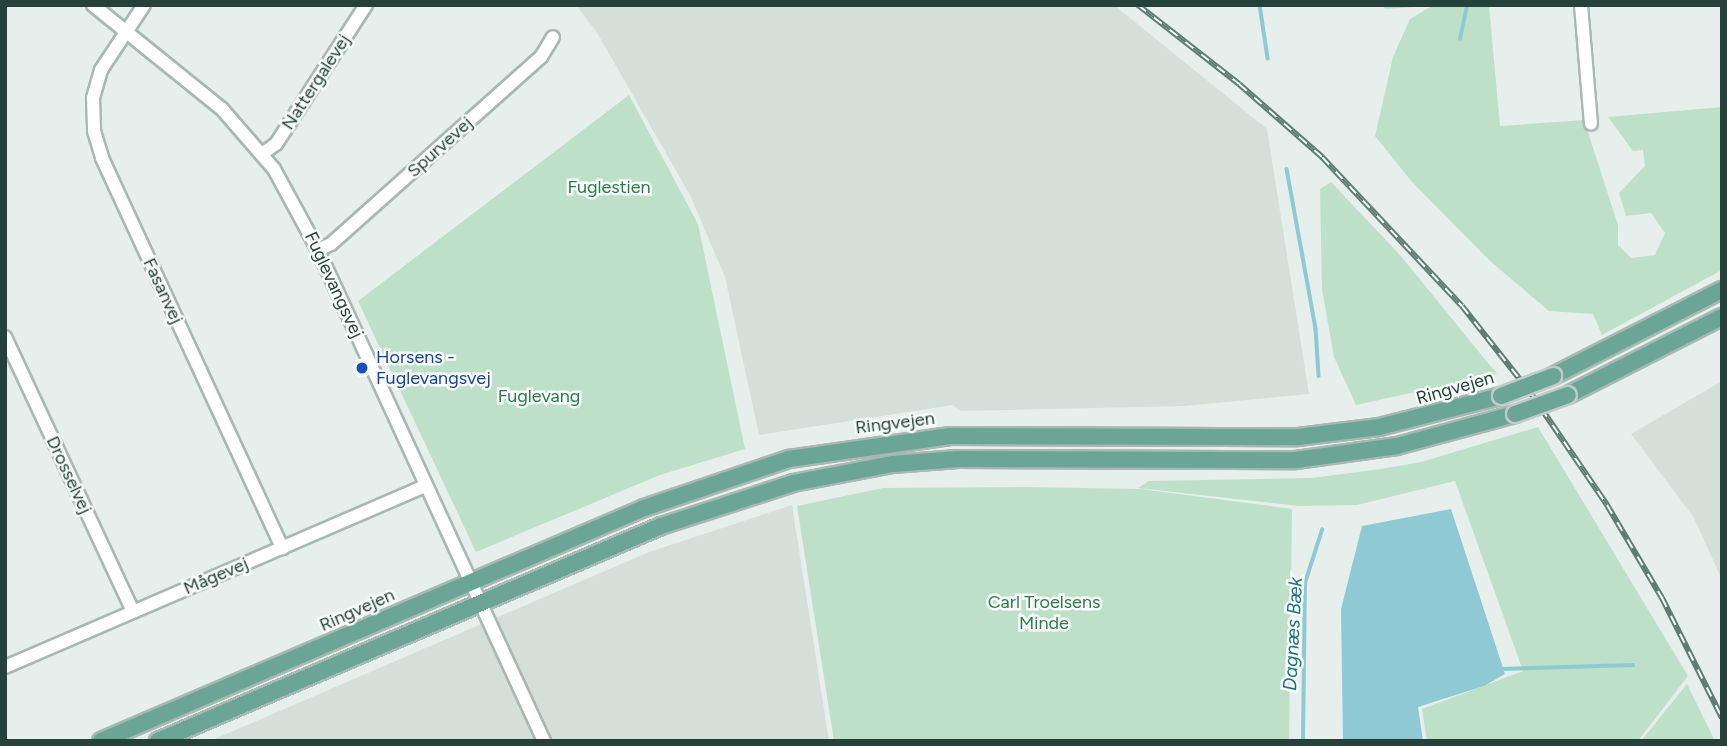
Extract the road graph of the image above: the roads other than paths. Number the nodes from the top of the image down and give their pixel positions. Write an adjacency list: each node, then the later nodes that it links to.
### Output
1 (93, 5): 5 (street, Fuglevangsvej)
2 (144, 5): 5 (street, Fasanvej)
3 (366, 5): 8 (street, Nattergalevej)
4 (1581, 5): 7 (street)
5 (125, 30): 8 (street, Fuglevangsvej); 14 (street, Fasanvej)
6 (554, 37): 9 (street, Spurvevej)
7 (1591, 124)
8 (262, 154): 9 (street, Fuglevangsvej)
9 (318, 250): 13 (street, Fuglevangsvej)
10 (1722, 290): 15 (main road, Ringvejen, bridge)
11 (1722, 317): 16 (main road, bridge)
12 (5, 337): 17 (street, Drosselvej)
13 (426, 486): 14 (street, Mågevej); 15 (street, Fuglevangsvej)
14 (282, 548): 17 (street, Mågevej)
15 (471, 580): 16 (street, Fuglevangsvej); 19 (main road, Ringvejen)
16 (481, 604): 20 (main road); 21 (street, Fuglevangsvej)
17 (133, 612): 18 (street, Mågevej)
18 (5, 667)
19 (101, 741)
20 (158, 741)
21 (544, 741)

